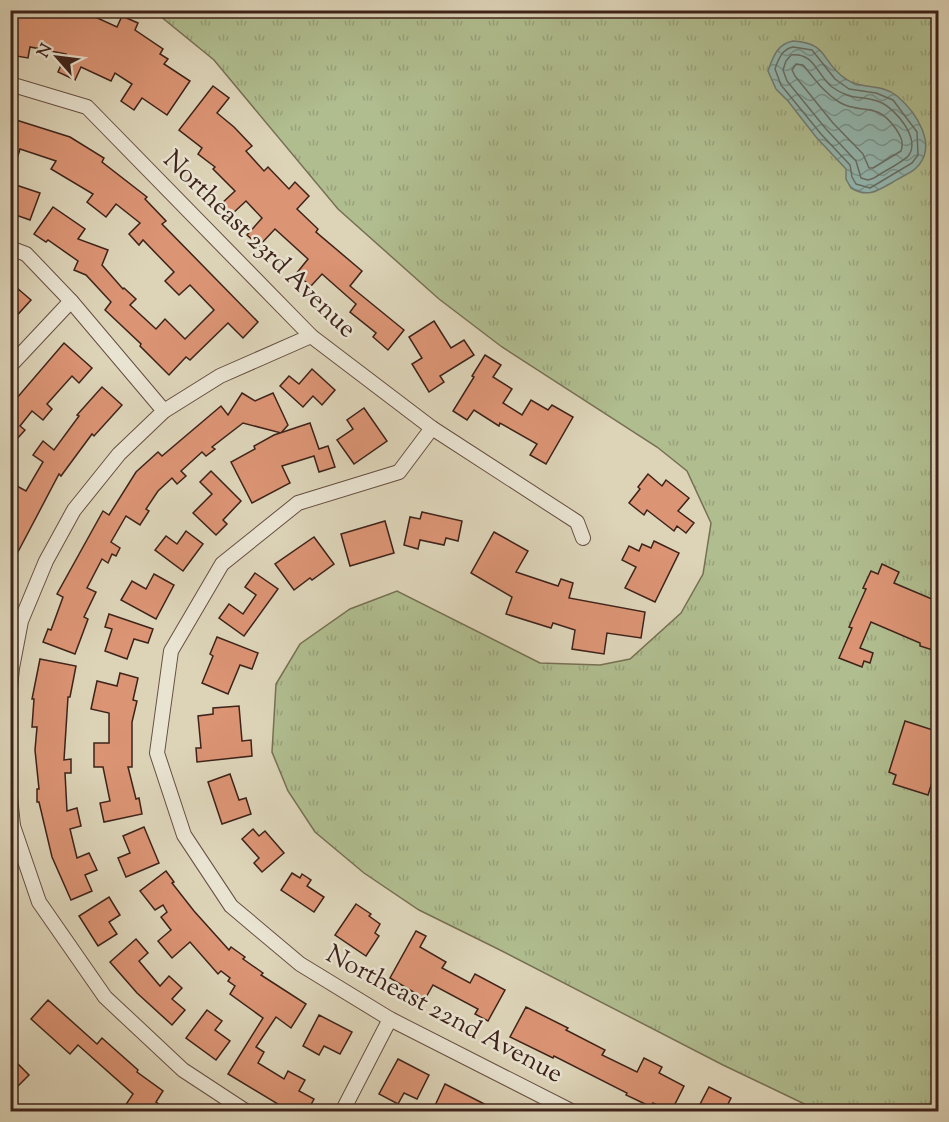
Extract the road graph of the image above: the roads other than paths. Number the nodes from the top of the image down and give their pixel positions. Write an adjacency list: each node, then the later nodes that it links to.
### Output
1 (10, 84): 4 (street, Northeast 23rd Avenue)
2 (10, 248): 3 (street)
3 (71, 301): 5 (street); 6 (street)
4 (311, 336): 6 (street); 7 (street, Northeast 23rd Avenue)
5 (10, 366)
6 (164, 411): 9 (street)
7 (432, 428): 8 (street, Northeast 23rd Avenue); 12 (street, Northeast 22nd Avenue)
8 (583, 538)
9 (10, 688)
10 (10, 797): 11 (street)
11 (12, 825): 13 (street)
12 (390, 1019): 14 (street); 15 (street, Northeast 22nd Avenue)
13 (247, 1112)
14 (342, 1112)
15 (573, 1112)

